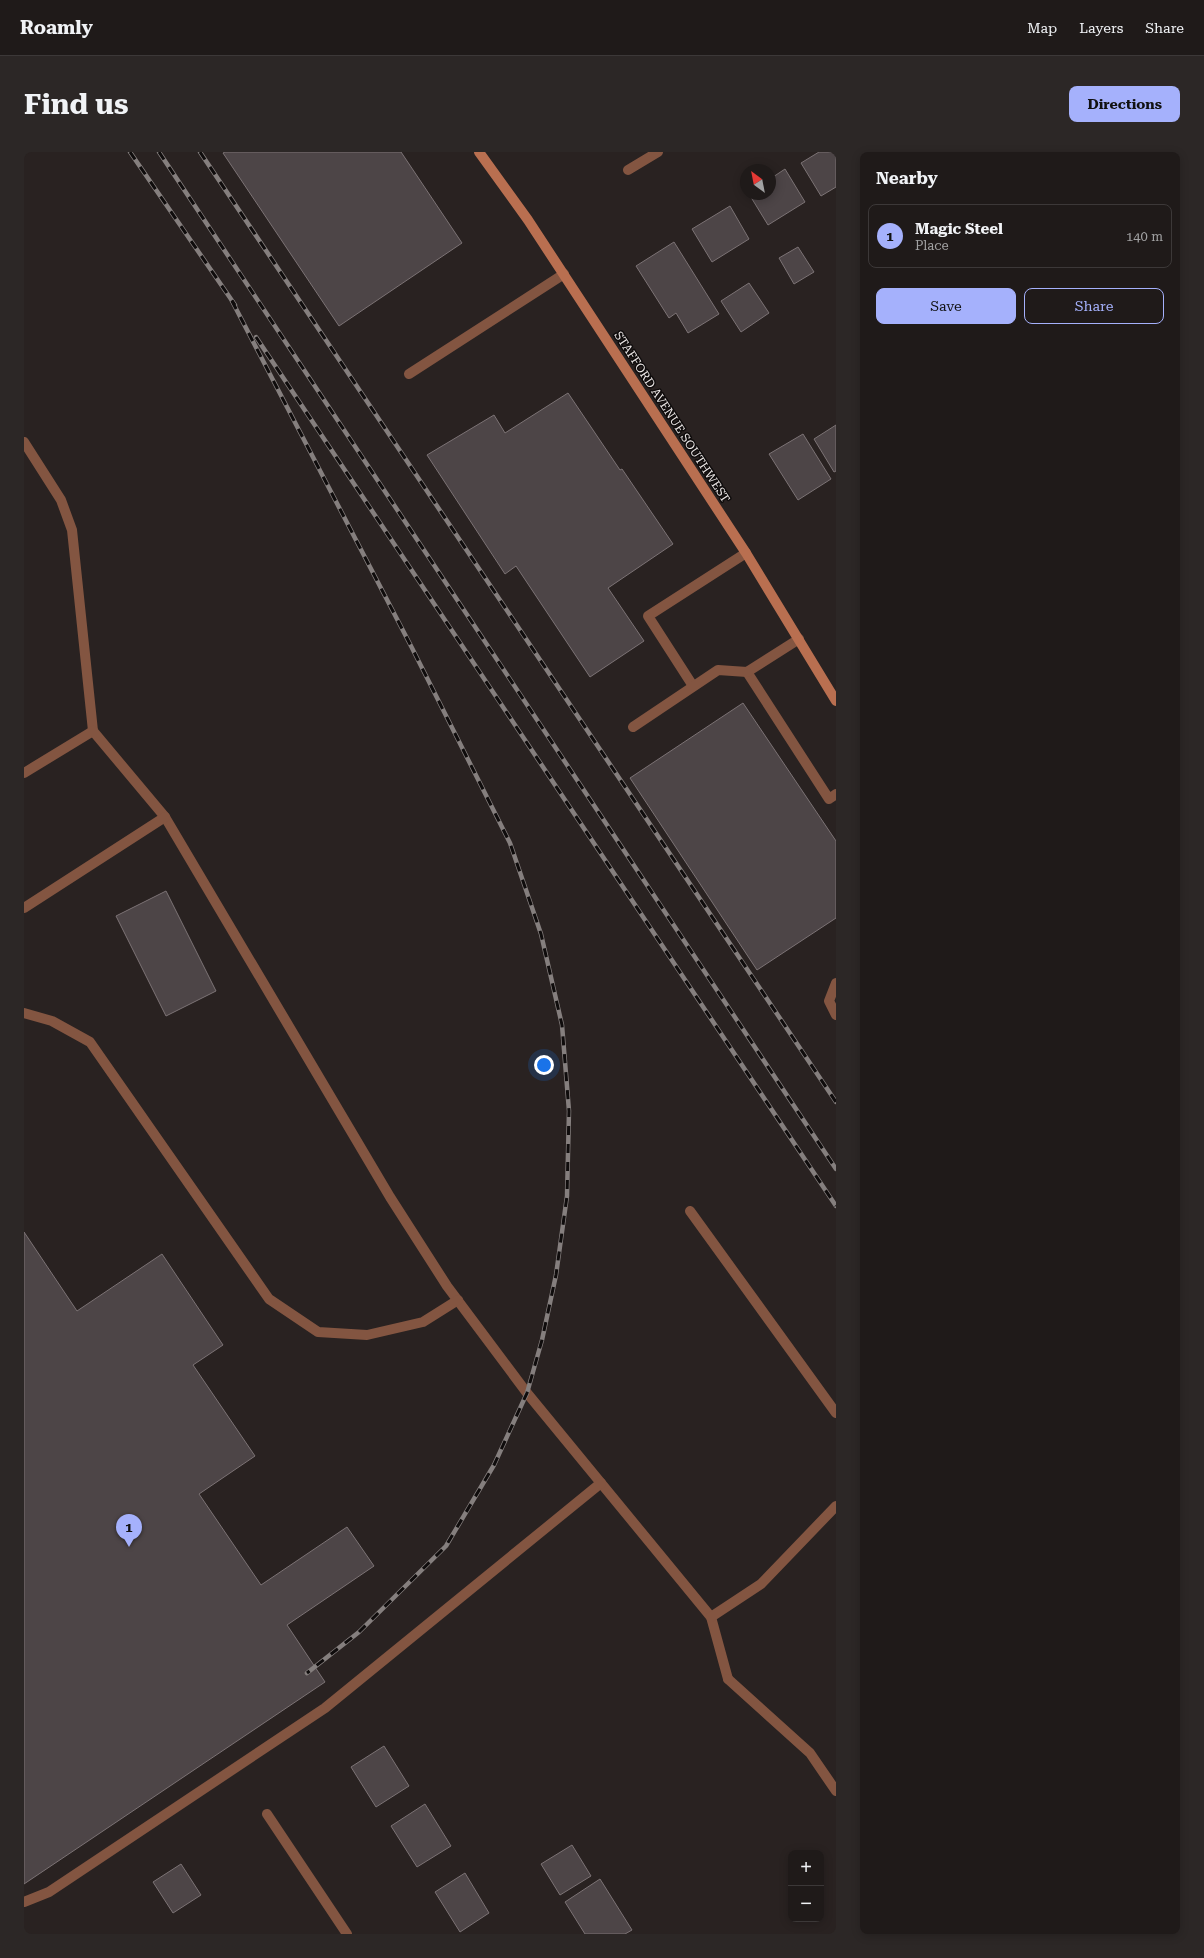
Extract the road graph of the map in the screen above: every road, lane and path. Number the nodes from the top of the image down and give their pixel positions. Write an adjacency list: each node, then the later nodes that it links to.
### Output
1 (479, 152): 4 (street, STAFFORD AVENUE SOUTHWEST)
2 (658, 152): 3 (street)
3 (628, 170)
4 (564, 274): 5 (street); 7 (street, STAFFORD AVENUE SOUTHWEST)
5 (409, 374)
6 (24, 442): 13 (street)
7 (746, 553): 8 (street, STAFFORD AVENUE SOUTHWEST); 10 (street)
8 (799, 639): 9 (street); 11 (street, STAFFORD AVENUE SOUTHWEST)
9 (747, 672): 10 (street); 15 (street)
10 (694, 686): 12 (street)
11 (836, 701)
12 (633, 727)
13 (93, 731): 14 (street); 16 (street)
14 (24, 773)
15 (836, 794)
16 (165, 817): 17 (street); 22 (street)
17 (24, 908)
18 (836, 983): 20 (street)
19 (24, 1013): 22 (street)
20 (836, 1015)
21 (690, 1211): 23 (street)
22 (458, 1300): 24 (street)
23 (836, 1413)
24 (601, 1483): 26 (street); 29 (street)
25 (836, 1506): 26 (street)
26 (711, 1617): 27 (street)
27 (836, 1791)
28 (267, 1814): 30 (street)
29 (24, 1902)
30 (347, 1934)

